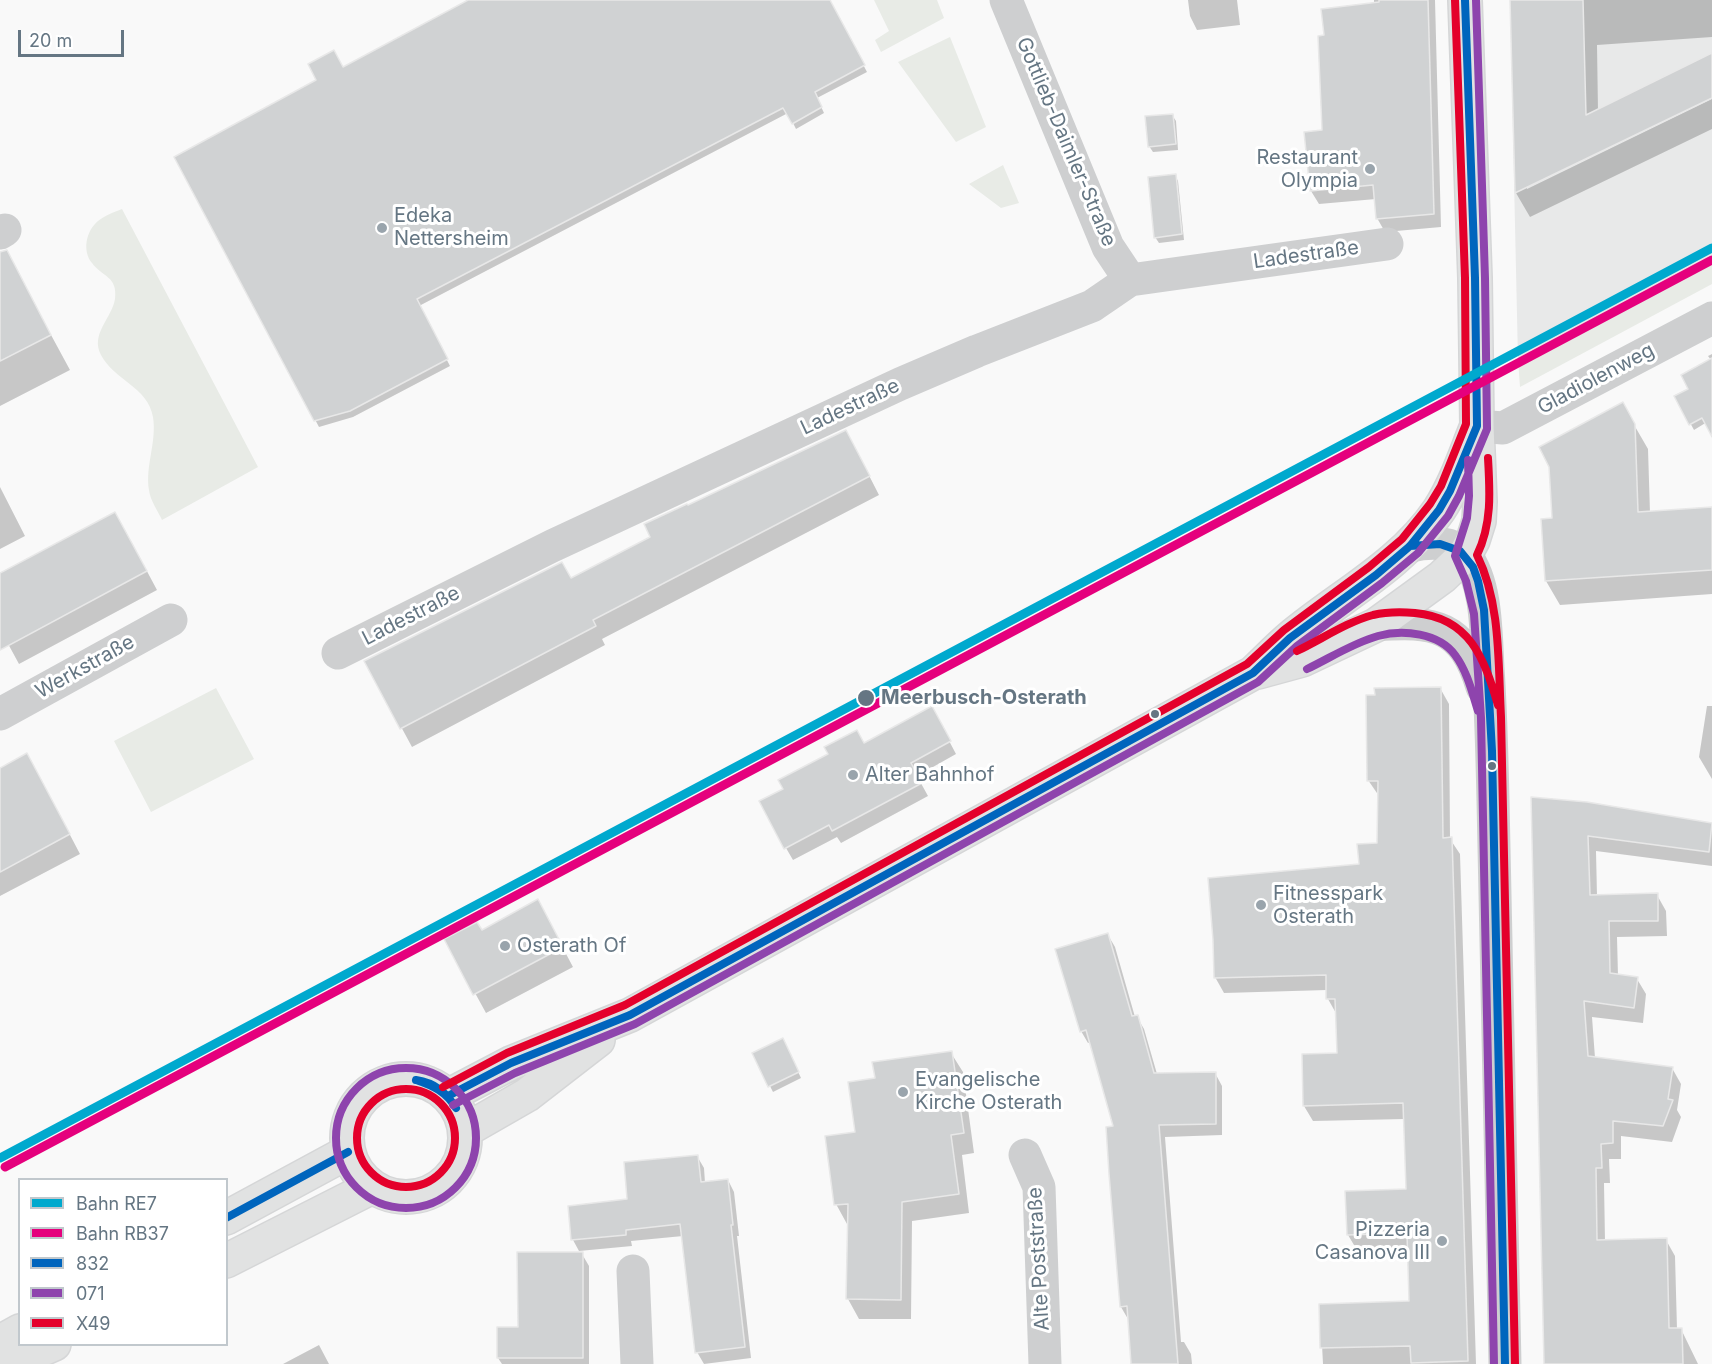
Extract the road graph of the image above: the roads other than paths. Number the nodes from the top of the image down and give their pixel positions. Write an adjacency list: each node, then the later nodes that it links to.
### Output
1 (1006, 0): 4 (street, Gottlieb-Daimler-Straße)
2 (1465, 0): 6 (main road)
3 (1387, 244): 4 (street, Ladestraße)
4 (1130, 280): 11 (street, Ladestraße)
5 (1712, 318): 6 (street, Gladiolenweg)
6 (1477, 426): 7 (main road); 8 (main road)
7 (1410, 546): 8 (street); 12 (main road)
8 (1465, 555): 10 (main road); 14 (street)
9 (171, 620): 13 (street, Werkstraße)
10 (1376, 625): 12 (main road); 14 (street)
11 (338, 653)
12 (1253, 673): 15 (main road)
13 (0, 714)
14 (1491, 718): 30 (street)
15 (630, 1016): 16 (main road); 17 (main road)
16 (448, 1096): 17 (main road); 18 (main road)
17 (466, 1130): 20 (main road)
18 (348, 1152): 20 (main road); 21 (main road)
19 (1025, 1155): 29 (street, Alte Poststraße)
20 (372, 1187): 22 (main road)
21 (228, 1217)
22 (228, 1260)
23 (633, 1271): 28 (street)
24 (18, 1332): 25 (main road)
25 (0, 1342)
26 (50, 1346): 27 (main road)
27 (9, 1364)
28 (637, 1364)
29 (1045, 1364)
30 (1505, 1364)

